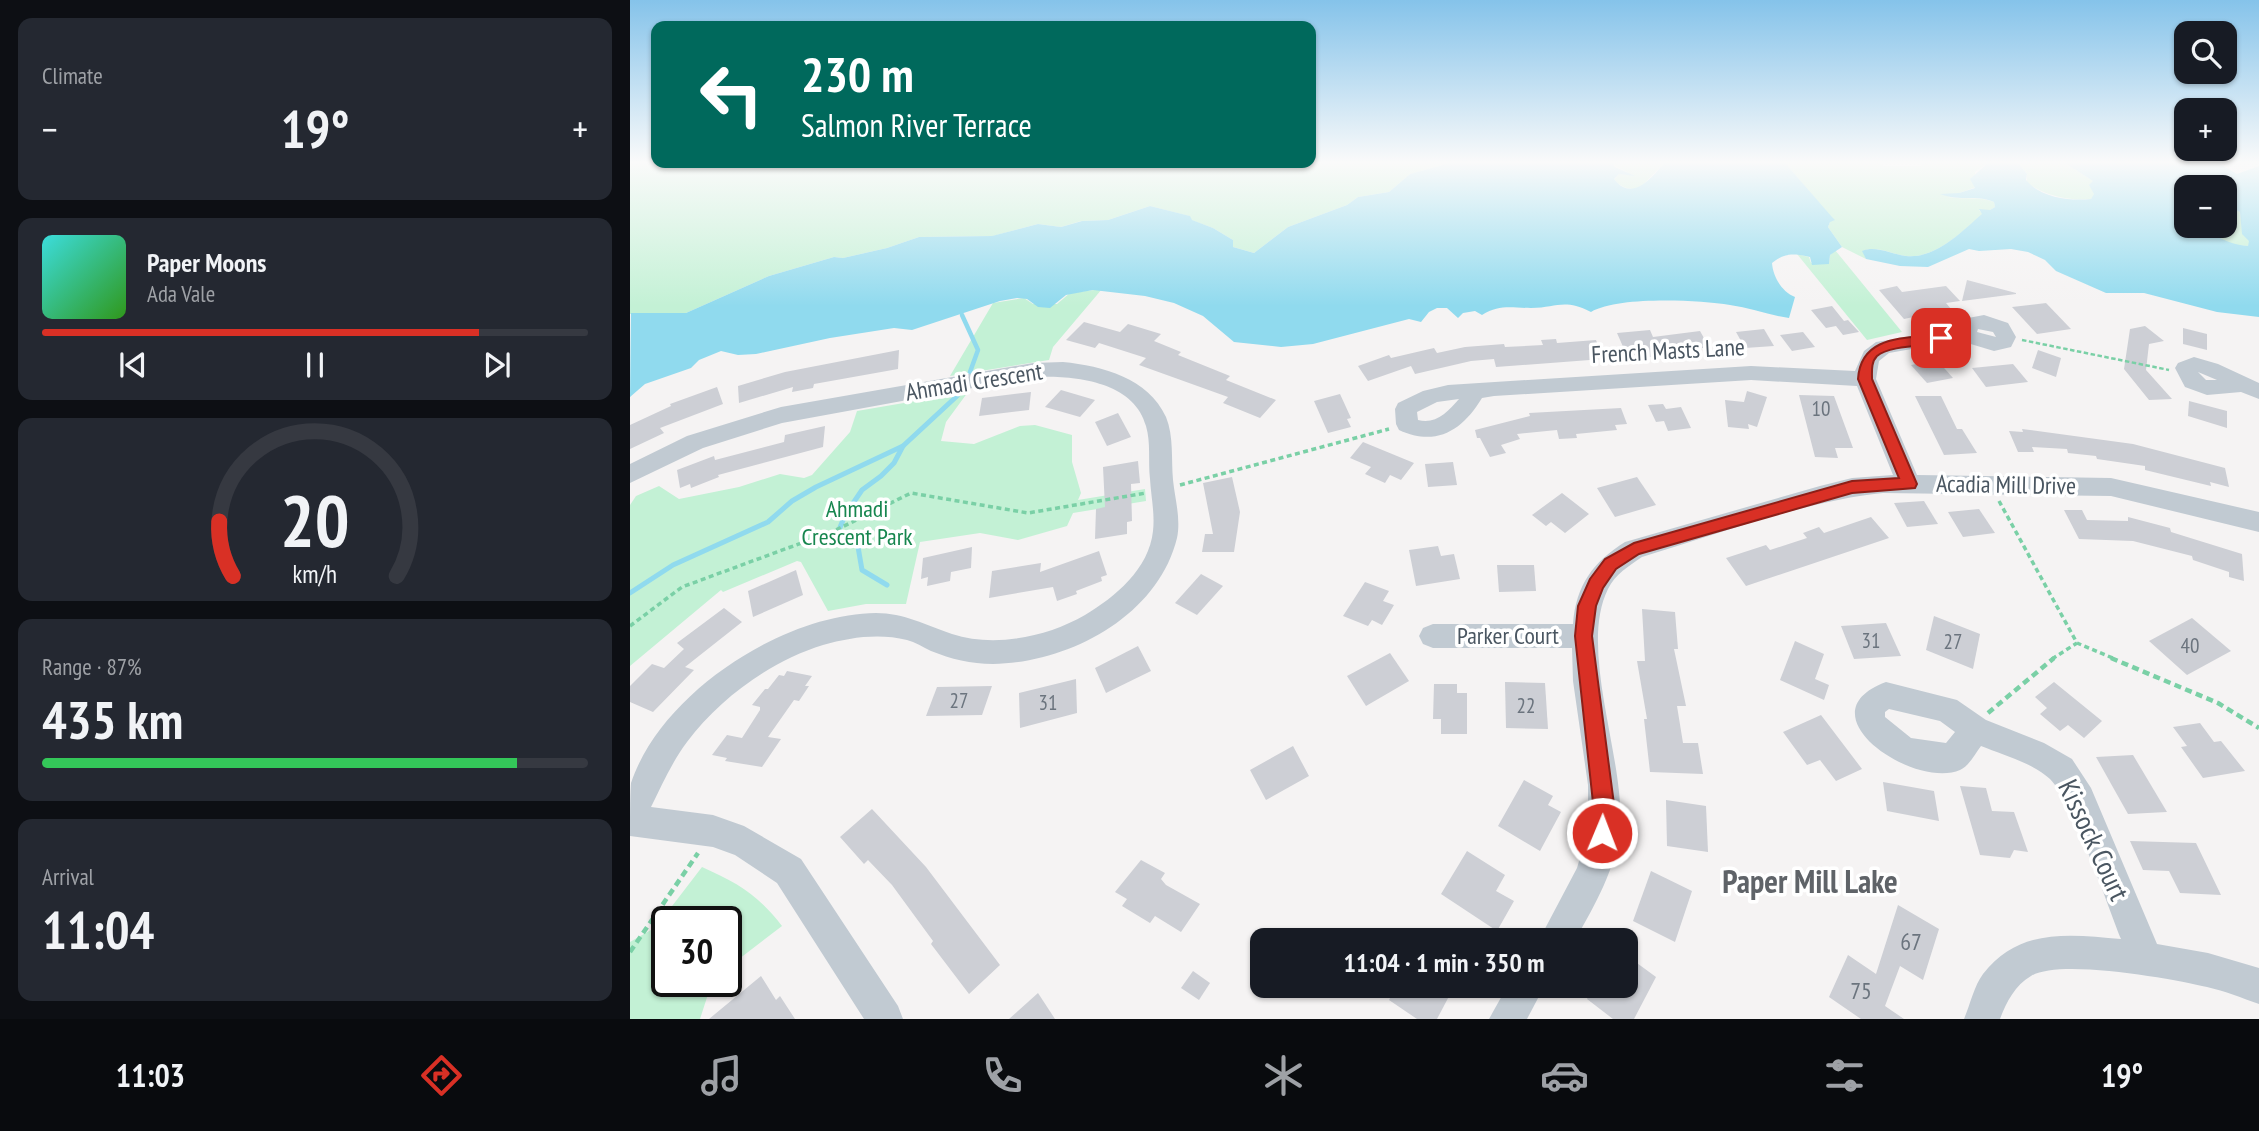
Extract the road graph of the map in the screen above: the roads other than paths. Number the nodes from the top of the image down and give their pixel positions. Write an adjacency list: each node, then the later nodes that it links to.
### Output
1 (2006, 337): 3 (street)
2 (2186, 373): 4 (street)
3 (1865, 379): 5 (street, French Masts Lane); 7 (street)
4 (2249, 388)
5 (1475, 392): 5 (street, French Masts Lane)
6 (630, 474): 12 (street, Ahmadi Crescent)
7 (1909, 484): 8 (street, Acadia Mill Drive); 10 (street, Acadia Mill Drive)
8 (2259, 522)
9 (1433, 636): 10 (street, Parker Court)
10 (1584, 636): 13 (street, Acadia Mill Drive)
11 (1976, 730): 14 (street, Kissock Court)
12 (630, 818): 17 (street)
13 (1563, 928)
14 (2146, 959): 15 (street); 19 (street)
15 (2259, 986)
16 (1520, 998): 18 (street)
17 (885, 1019)
18 (1507, 1019)
19 (1982, 1019)

